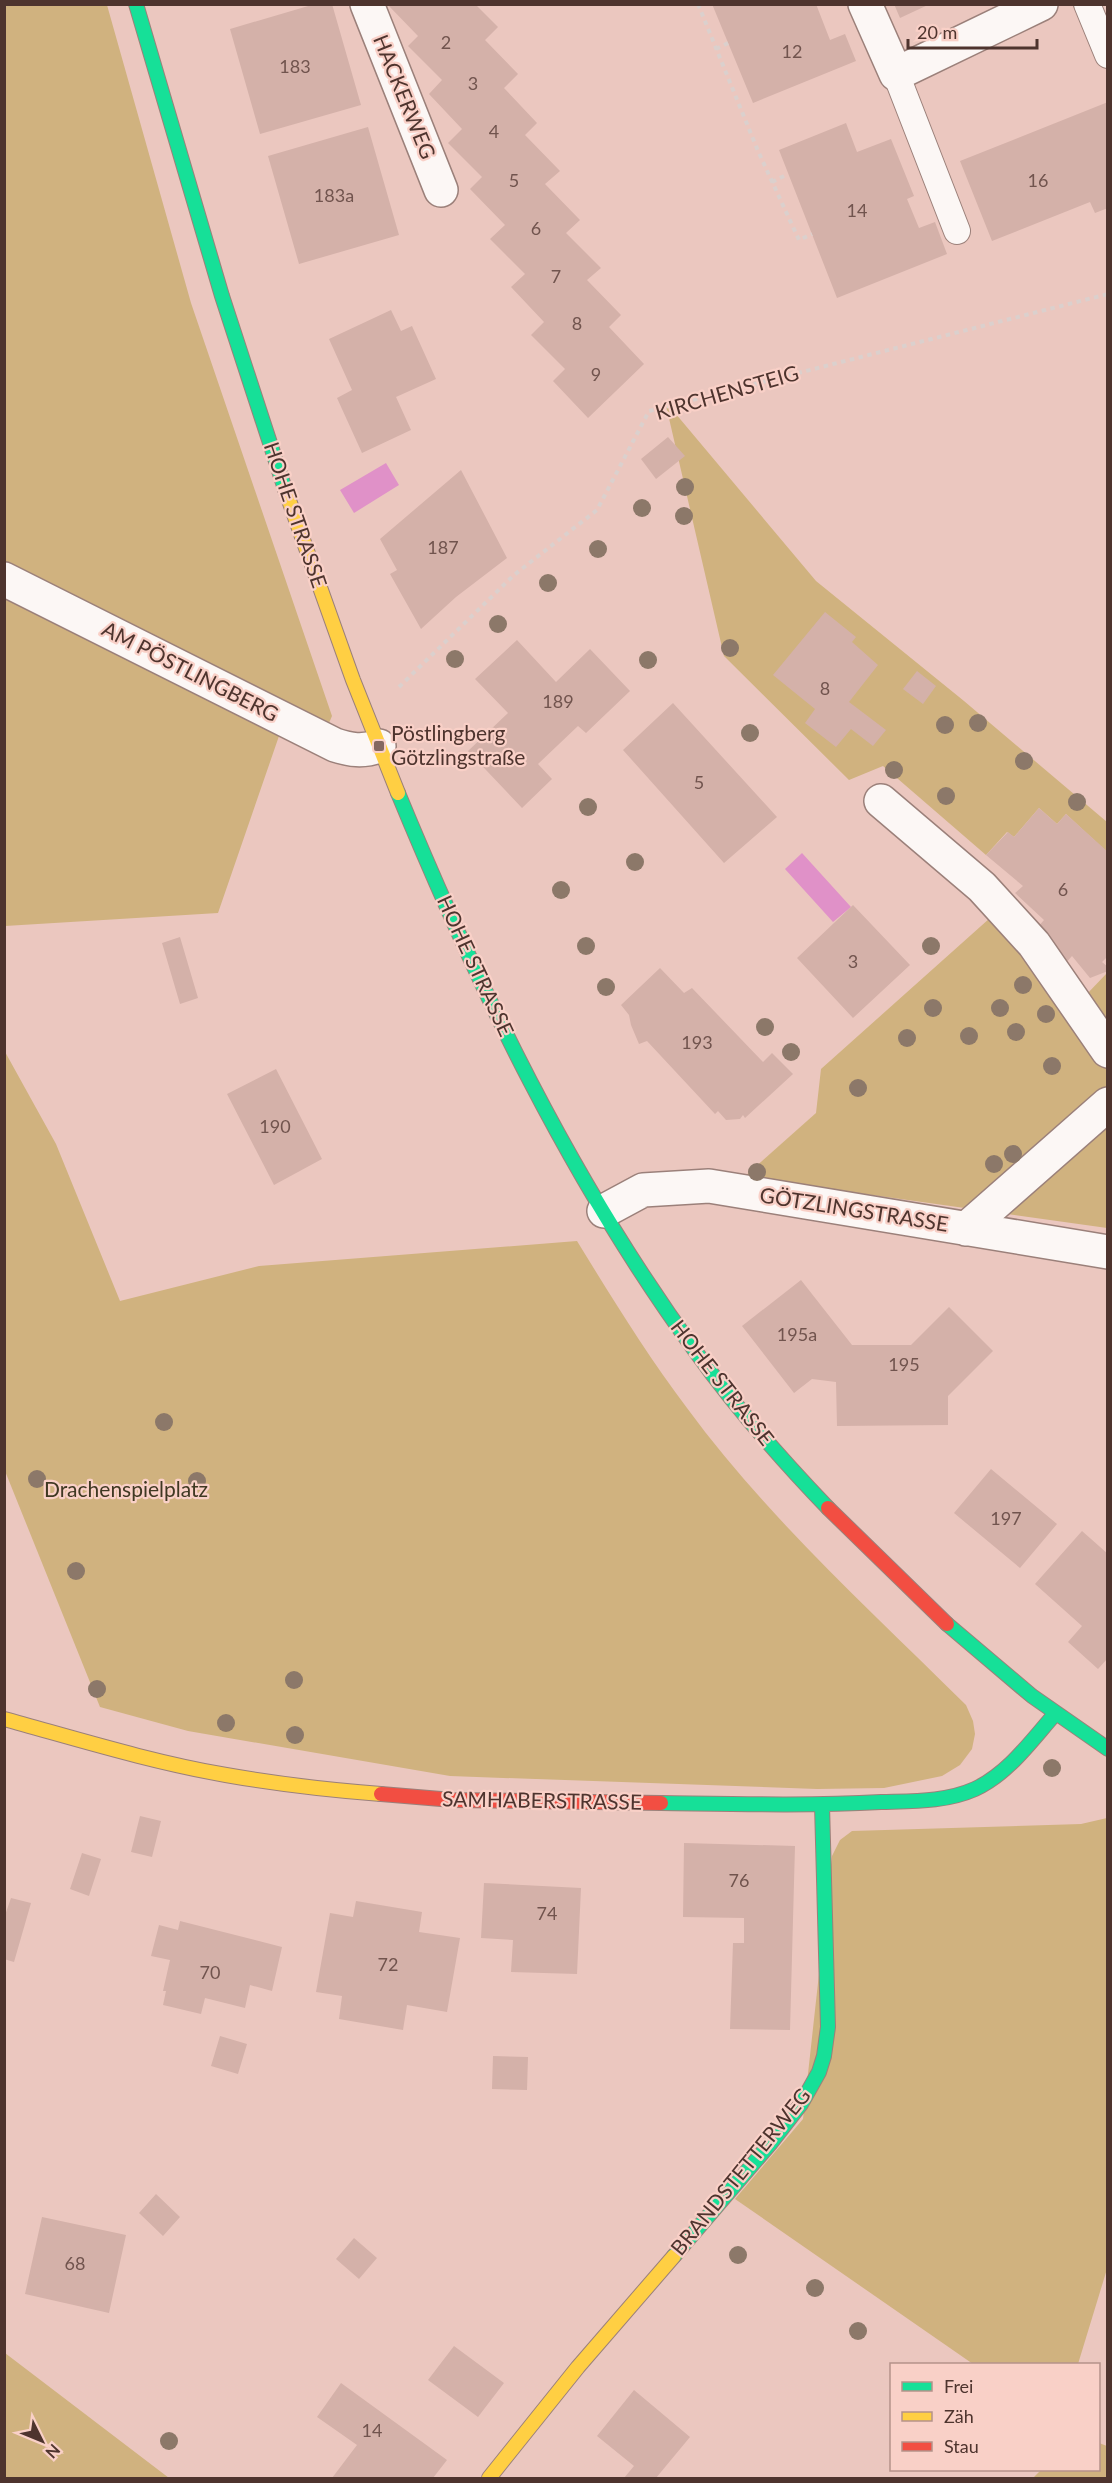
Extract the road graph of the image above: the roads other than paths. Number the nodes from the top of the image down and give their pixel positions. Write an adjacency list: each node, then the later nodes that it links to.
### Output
1 (136, 4): 11 (main road, HOHE STRASSE)
2 (367, 4): 8 (street, HACKERWEG)
3 (865, 4): 7 (street)
4 (1041, 4): 7 (street)
5 (1087, 4): 6 (lane)
6 (1107, 56)
7 (896, 74): 9 (lane)
8 (441, 190)
9 (957, 231)
10 (4, 579): 11 (street, AM PÖSTLINGBERG)
11 (379, 746): 15 (main road, HOHE STRASSE)
12 (881, 801): 13 (street)
13 (1107, 1051)
14 (1107, 1104): 16 (street)
15 (604, 1211): 16 (street, GÖTZLINGSTRASSE); 18 (main road, HOHE STRASSE)
16 (966, 1229): 17 (street, GÖTZLINGSTRASSE)
17 (1107, 1252)
18 (1055, 1714): 20 (main road, HOHE STRASSE); 21 (main road, SAMHABERSTRASSE)
19 (4, 1719): 21 (main road, SAMHABERSTRASSE)
20 (1107, 1749)
21 (822, 1805): 22 (main road, BRANDSTETTERWEG)
22 (489, 2478)

